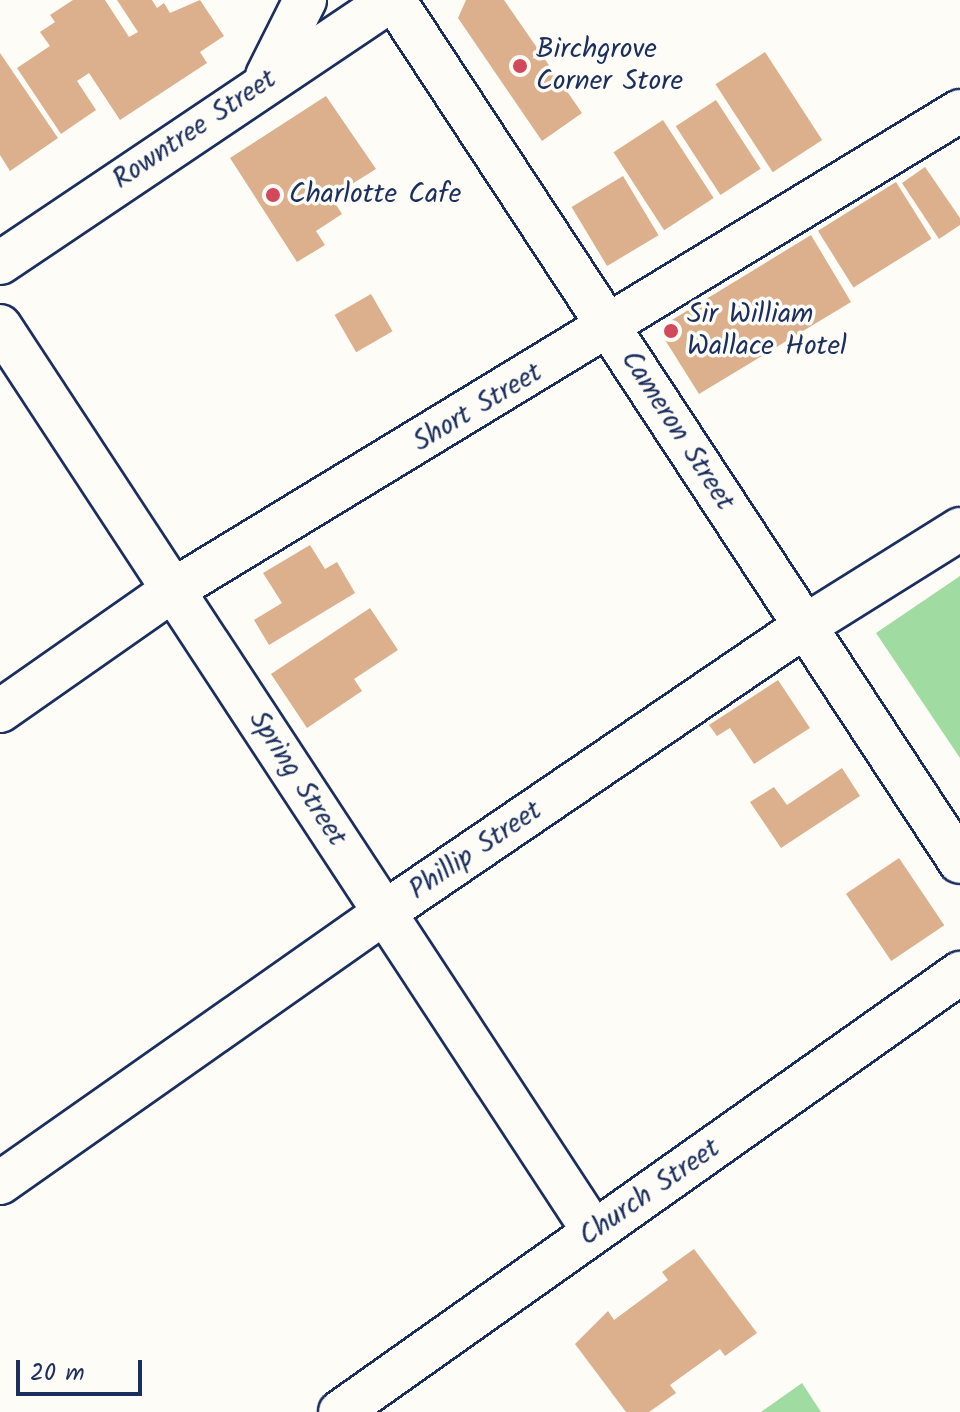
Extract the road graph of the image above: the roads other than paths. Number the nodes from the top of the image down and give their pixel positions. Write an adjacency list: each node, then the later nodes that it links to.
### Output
1 (305, 0): 3 (street)
2 (393, 0): 3 (street, Rowntree Street); 7 (street, Cameron Street)
3 (263, 84): 5 (street, Rowntree Street)
4 (960, 111): 7 (street, Short Street)
5 (0, 263)
6 (0, 326): 9 (street, Spring Street)
7 (608, 328): 9 (street, Short Street); 10 (street, Cameron Street)
8 (960, 529): 10 (street, Phillip Street)
9 (173, 590): 11 (street, Short Street); 13 (street, Spring Street)
10 (805, 626): 12 (street, Cameron Street); 13 (street, Phillip Street)
11 (0, 711)
12 (960, 862)
13 (385, 912): 15 (street, Phillip Street); 16 (street, Spring Street)
14 (960, 973): 16 (street, Church Street)
15 (0, 1183)
16 (594, 1232): 17 (street, Church Street)
17 (340, 1412)

